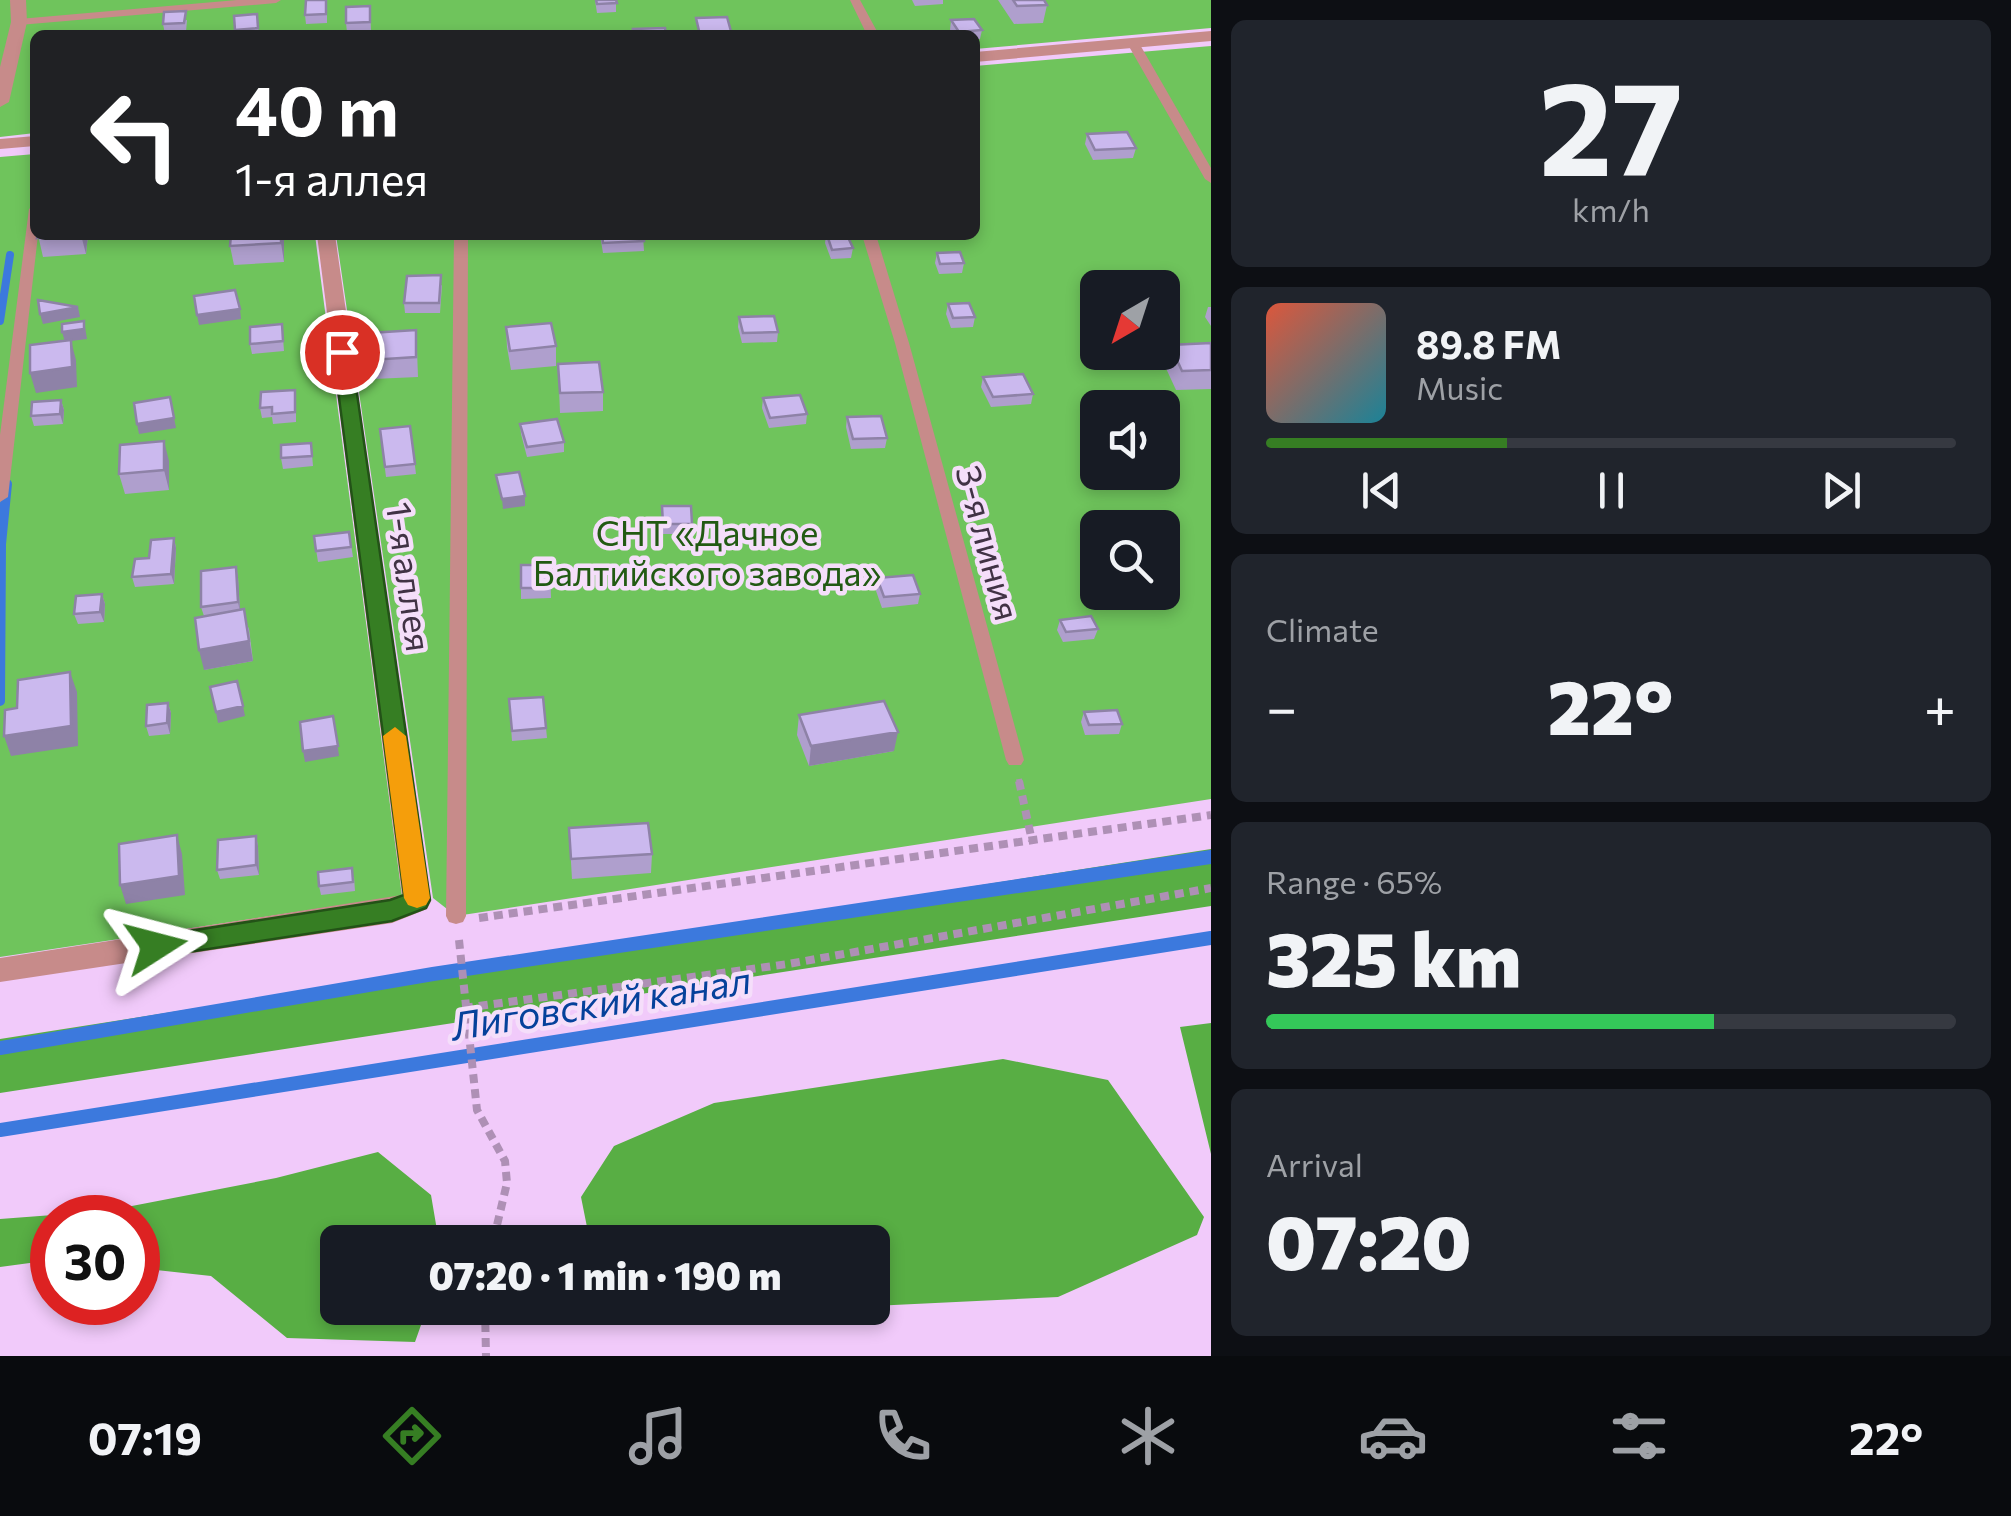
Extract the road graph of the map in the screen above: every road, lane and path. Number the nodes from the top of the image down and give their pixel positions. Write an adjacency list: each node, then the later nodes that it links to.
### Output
1 (18, 0): 4 (street)
2 (276, 0): 4 (lane)
3 (856, 0): 5 (lane)
4 (19, 22): 9 (street)
5 (871, 30)
6 (1211, 36): 7 (street)
7 (1133, 43): 8 (street); 12 (lane)
8 (980, 57)
9 (0, 102)
10 (30, 141): 11 (street)
11 (0, 144)
12 (1211, 179)
13 (31, 240): 17 (lane)
14 (327, 240): 25 (street, 1-я аллея)
15 (460, 240): 22 (lane)
16 (870, 240): 18 (lane, 3-я линия)
17 (0, 497)
18 (1015, 760): 20 (path)
19 (1211, 815): 20 (path)
20 (1032, 842): 23 (path)
21 (1211, 888): 26 (path)
22 (456, 916)
23 (477, 918)
24 (460, 950): 26 (path)
25 (0, 970)
26 (464, 1012): 27 (path)
27 (497, 1225)
28 (485, 1325): 29 (path)
29 (486, 1356)

